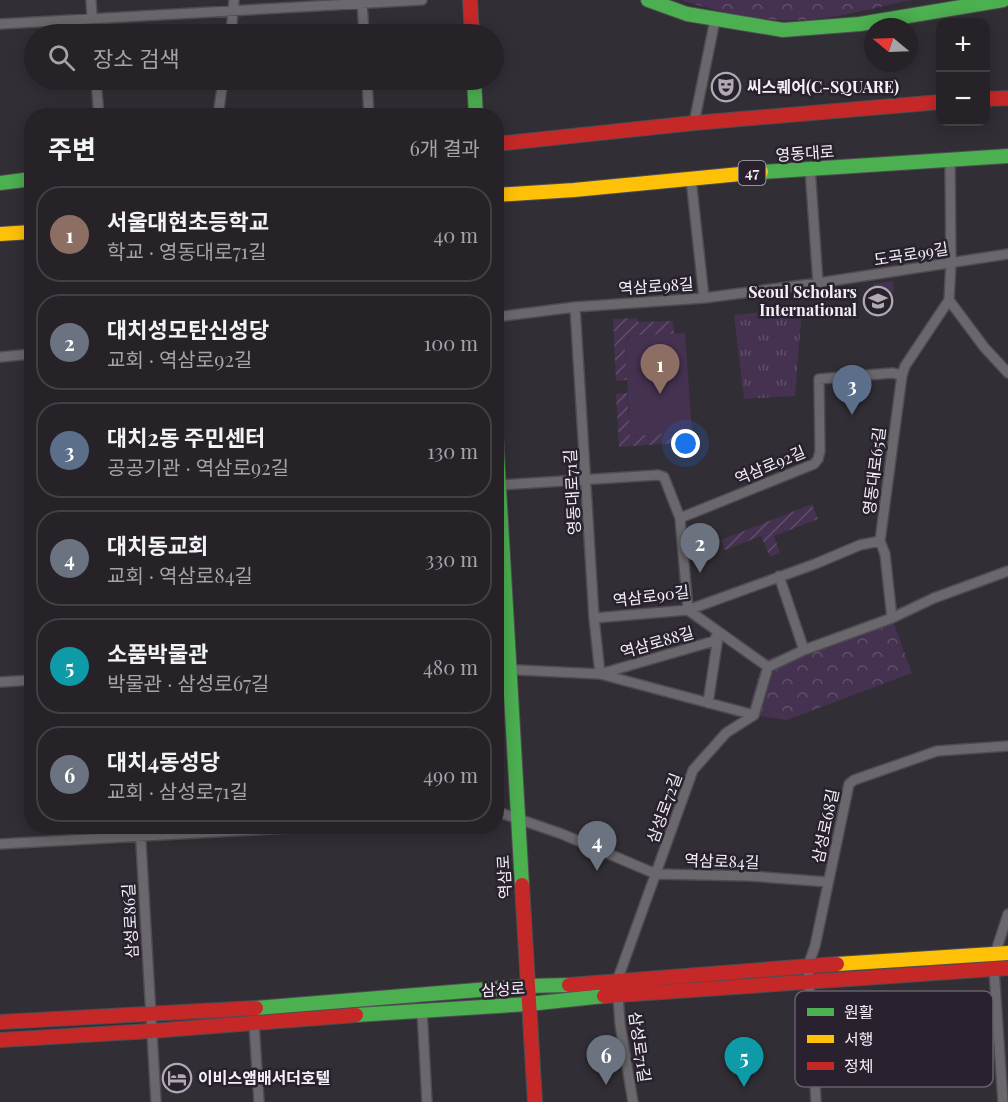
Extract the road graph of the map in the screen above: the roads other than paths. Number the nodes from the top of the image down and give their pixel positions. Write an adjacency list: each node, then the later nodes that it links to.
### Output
1 (91, 0): 9 (street)
2 (422, 0): 6 (street)
3 (470, 0): 15 (main road)
4 (648, 0): 10 (main road)
5 (1003, 0): 8 (main road)
6 (362, 2): 7 (street); 14 (street)
7 (234, 5): 9 (street); 13 (street)
8 (943, 16): 10 (main road)
9 (92, 19): 11 (street); 12 (street)
10 (715, 20): 27 (street)
11 (0, 24)
12 (92, 24)
13 (232, 24)
14 (363, 24)
15 (471, 24)
16 (97, 90): 23 (street)
17 (222, 90): 24 (street)
18 (368, 90): 25 (street)
19 (475, 90): 26 (main road)
20 (1008, 98): 21 (main road)
21 (990, 99)
22 (936, 102): 27 (main road)
23 (98, 108)
24 (219, 108)
25 (369, 108)
26 (476, 108)
27 (694, 123): 28 (main road)
28 (504, 143)
29 (1008, 156): 30 (main road, 영동대로 / 47)
30 (950, 162): 31 (main road, 영동대로 / 47); 39 (street)
31 (810, 168): 32 (main road, 영동대로 / 47); 40 (street)
32 (691, 179): 35 (main road, 영동대로 / 47); 41 (street)
33 (24, 180): 34 (main road)
34 (0, 183)
35 (504, 195)
36 (24, 232): 37 (main road)
37 (0, 234)
38 (1008, 254): 39 (street, 도곡로99길)
39 (951, 263): 40 (street, 도곡로99길); 42 (street)
40 (818, 283): 41 (street, 역삼로98길)
41 (704, 298): 43 (street, 역삼로98길)
42 (949, 300): 47 (street); 48 (street, 영동대로65길)
43 (575, 307): 44 (street, 역삼로98길); 49 (street, 영동대로71길)
44 (504, 316)
45 (24, 355): 46 (street)
46 (0, 357)
47 (1008, 373)
48 (902, 375): 51 (street, 역삼로92길); 52 (street, 영동대로65길)
49 (586, 480): 50 (street); 51 (street); 56 (street, 영동대로71길)
50 (504, 485)
51 (680, 518): 55 (street)
52 (880, 541): 54 (street, 역삼로90길); 57 (street, 영동대로65길)
53 (1008, 571): 57 (street)
54 (779, 576): 55 (street, 역삼로90길); 59 (street)
55 (688, 610): 56 (street, 역삼로90길); 58 (street)
56 (594, 618): 62 (street, 영동대로71길)
57 (892, 618): 59 (street)
58 (718, 632): 60 (street); 62 (street, 역삼로88길); 66 (street, 역삼로88길)
59 (804, 650): 60 (street)
60 (768, 667): 67 (street)
61 (504, 670): 62 (street, 역삼로88길)
62 (600, 674): 66 (street, 역삼로88길)
63 (24, 680): 65 (street)
64 (504, 680): 70 (main road, 역삼로)
65 (0, 682)
66 (708, 703): 67 (street, 역삼로88길)
67 (754, 715): 74 (street, 삼성로72길)
68 (1008, 746): 75 (street, 삼성로68길)
69 (504, 814): 70 (street, 역삼로84길)
70 (518, 819): 74 (street, 역삼로84길); 82 (main road, 역삼로)
71 (108, 834): 73 (street)
72 (140, 834): 87 (street, 삼성로86길)
73 (0, 844)
74 (656, 874): 75 (street, 역삼로84길); 80 (street, 삼성로72길)
75 (828, 882): 78 (street, 삼성로68길)
76 (1008, 914): 77 (street)
77 (1001, 953): 78 (main road, 삼성로)
78 (808, 966): 80 (main road, 삼성로); 81 (main road); 81 (main road)
79 (1001, 968): 81 (main road, 삼성로); 99 (street)
80 (617, 981): 82 (main road, 삼성로)
81 (809, 982): 83 (street); 84 (main road, 삼성로)
82 (527, 986): 85 (main road, 역삼로); 87 (main road, 삼성로)
83 (810, 991)
84 (618, 996): 85 (main road, 삼성로); 97 (street, 삼성로71길)
85 (529, 1004): 86 (main road, 삼성로); 96 (main road, 역삼로)
86 (422, 1010): 89 (main road, 삼성로); 95 (street)
87 (150, 1014): 88 (main road, 삼성로); 90 (street, 삼성로86길)
88 (0, 1022)
89 (254, 1023): 90 (main road, 삼성로); 94 (street)
90 (151, 1031): 91 (main road, 삼성로); 93 (street, 삼성로86길)
91 (0, 1040)
92 (815, 1087): 98 (street)
93 (156, 1102)
94 (259, 1102)
95 (427, 1102)
96 (535, 1102)
97 (633, 1102)
98 (816, 1102)
99 (1003, 1102)

